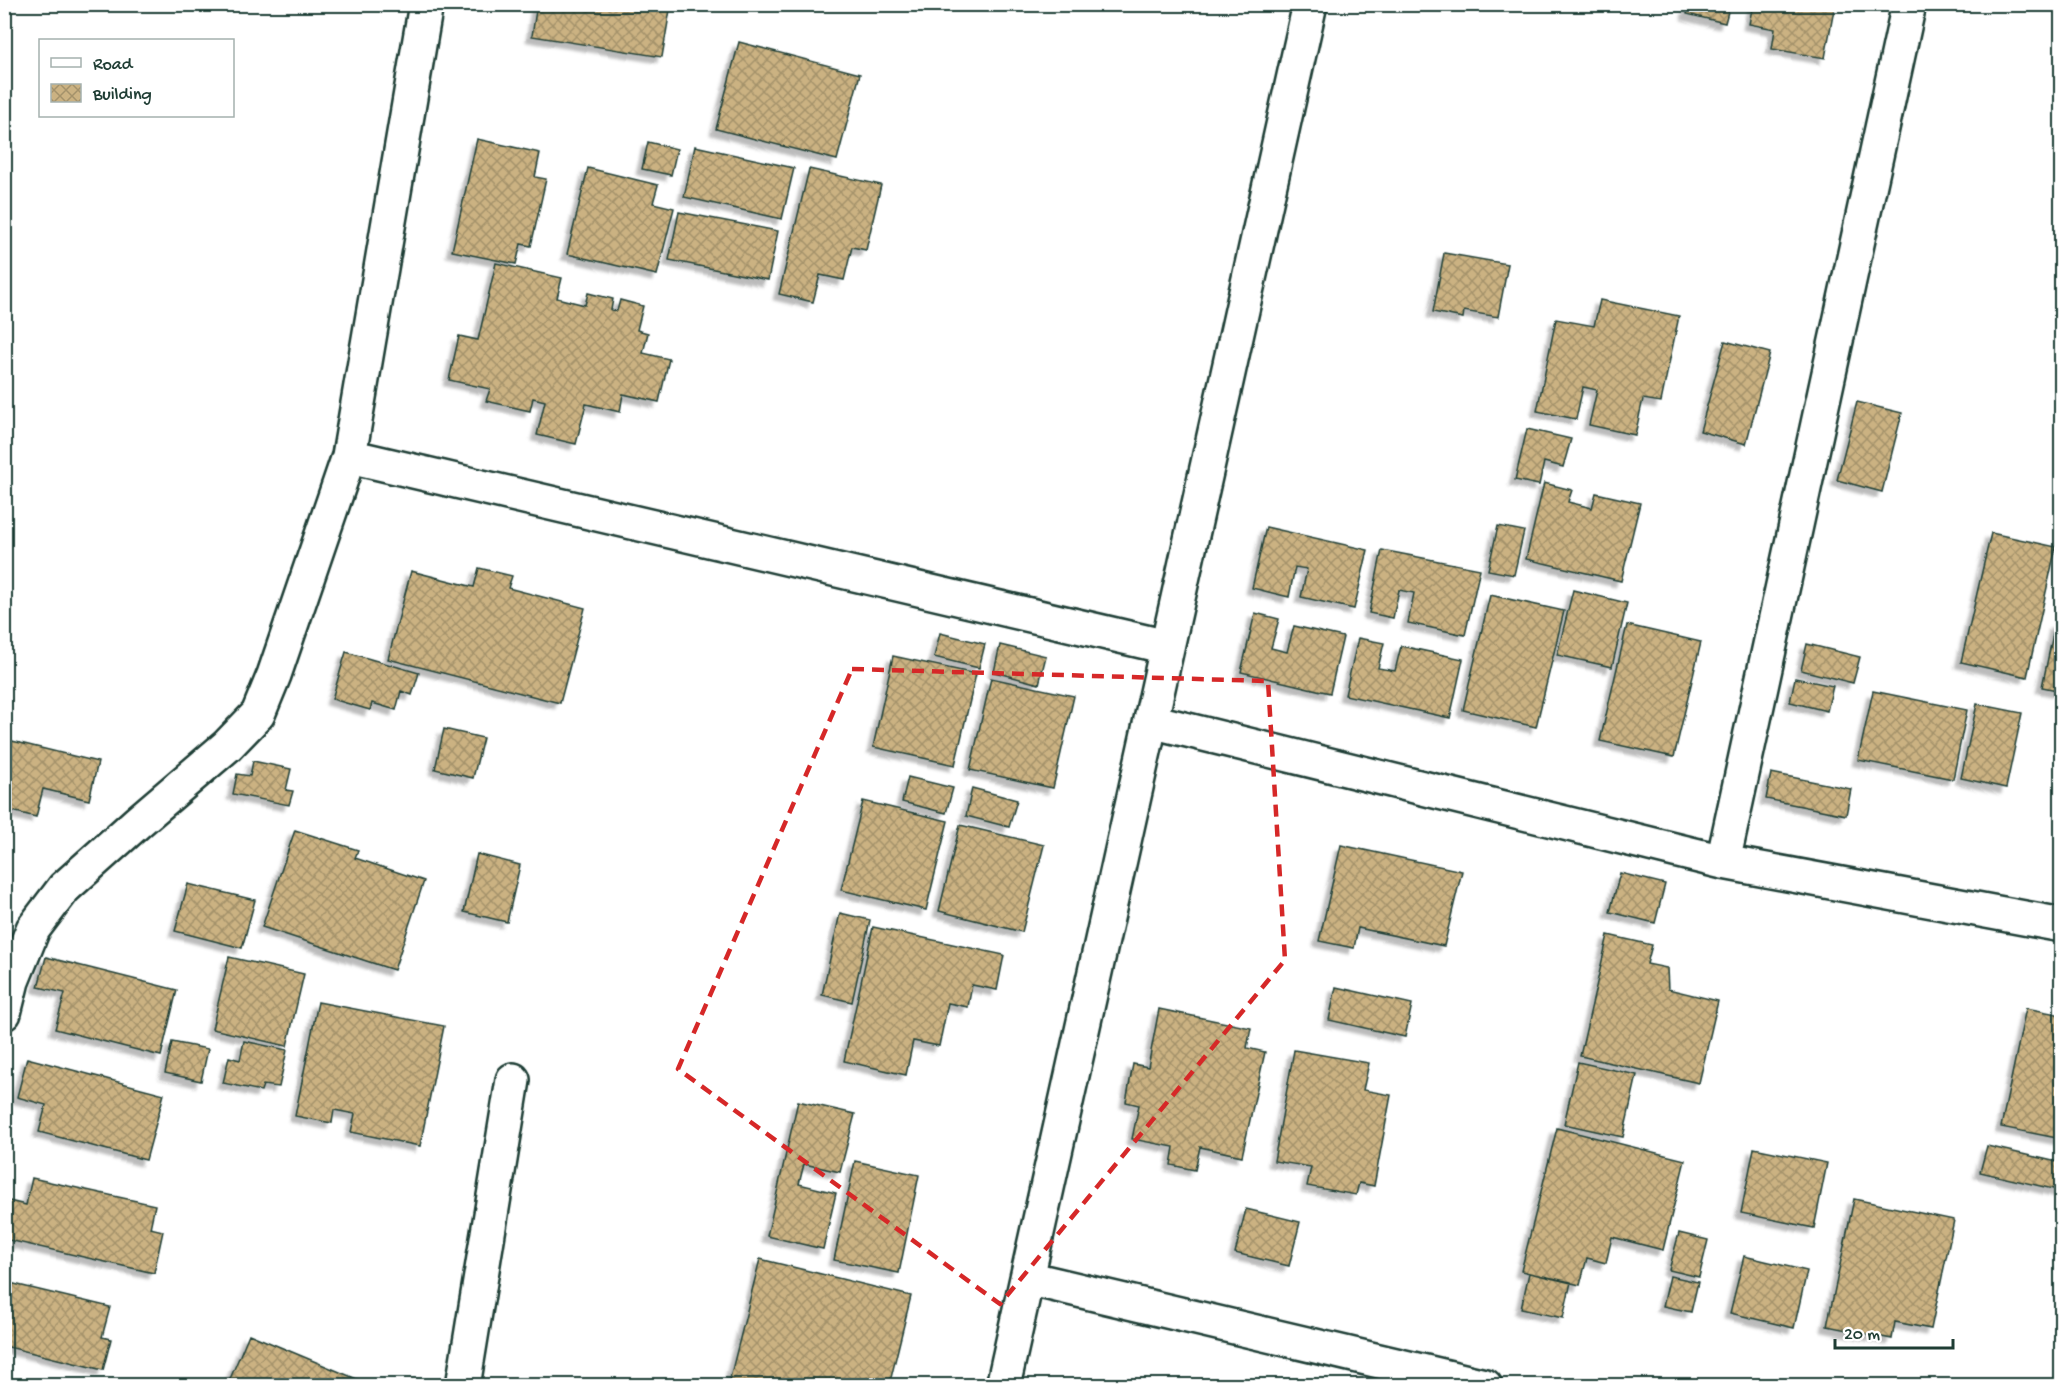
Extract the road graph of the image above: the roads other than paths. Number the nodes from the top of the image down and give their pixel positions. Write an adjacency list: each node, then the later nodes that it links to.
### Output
1 (426, 4): 4 (street)
2 (1311, 4): 5 (street)
3 (1909, 4): 7 (street)
4 (348, 456): 5 (street); 9 (street)
5 (1167, 647): 6 (street)
6 (1151, 721): 7 (street); 11 (street)
7 (1723, 862): 8 (street)
8 (2061, 925)
9 (4, 1013)
10 (513, 1080): 12 (street)
11 (1026, 1278): 13 (street); 14 (street)
12 (463, 1386)
13 (1003, 1386)
14 (1485, 1386)

